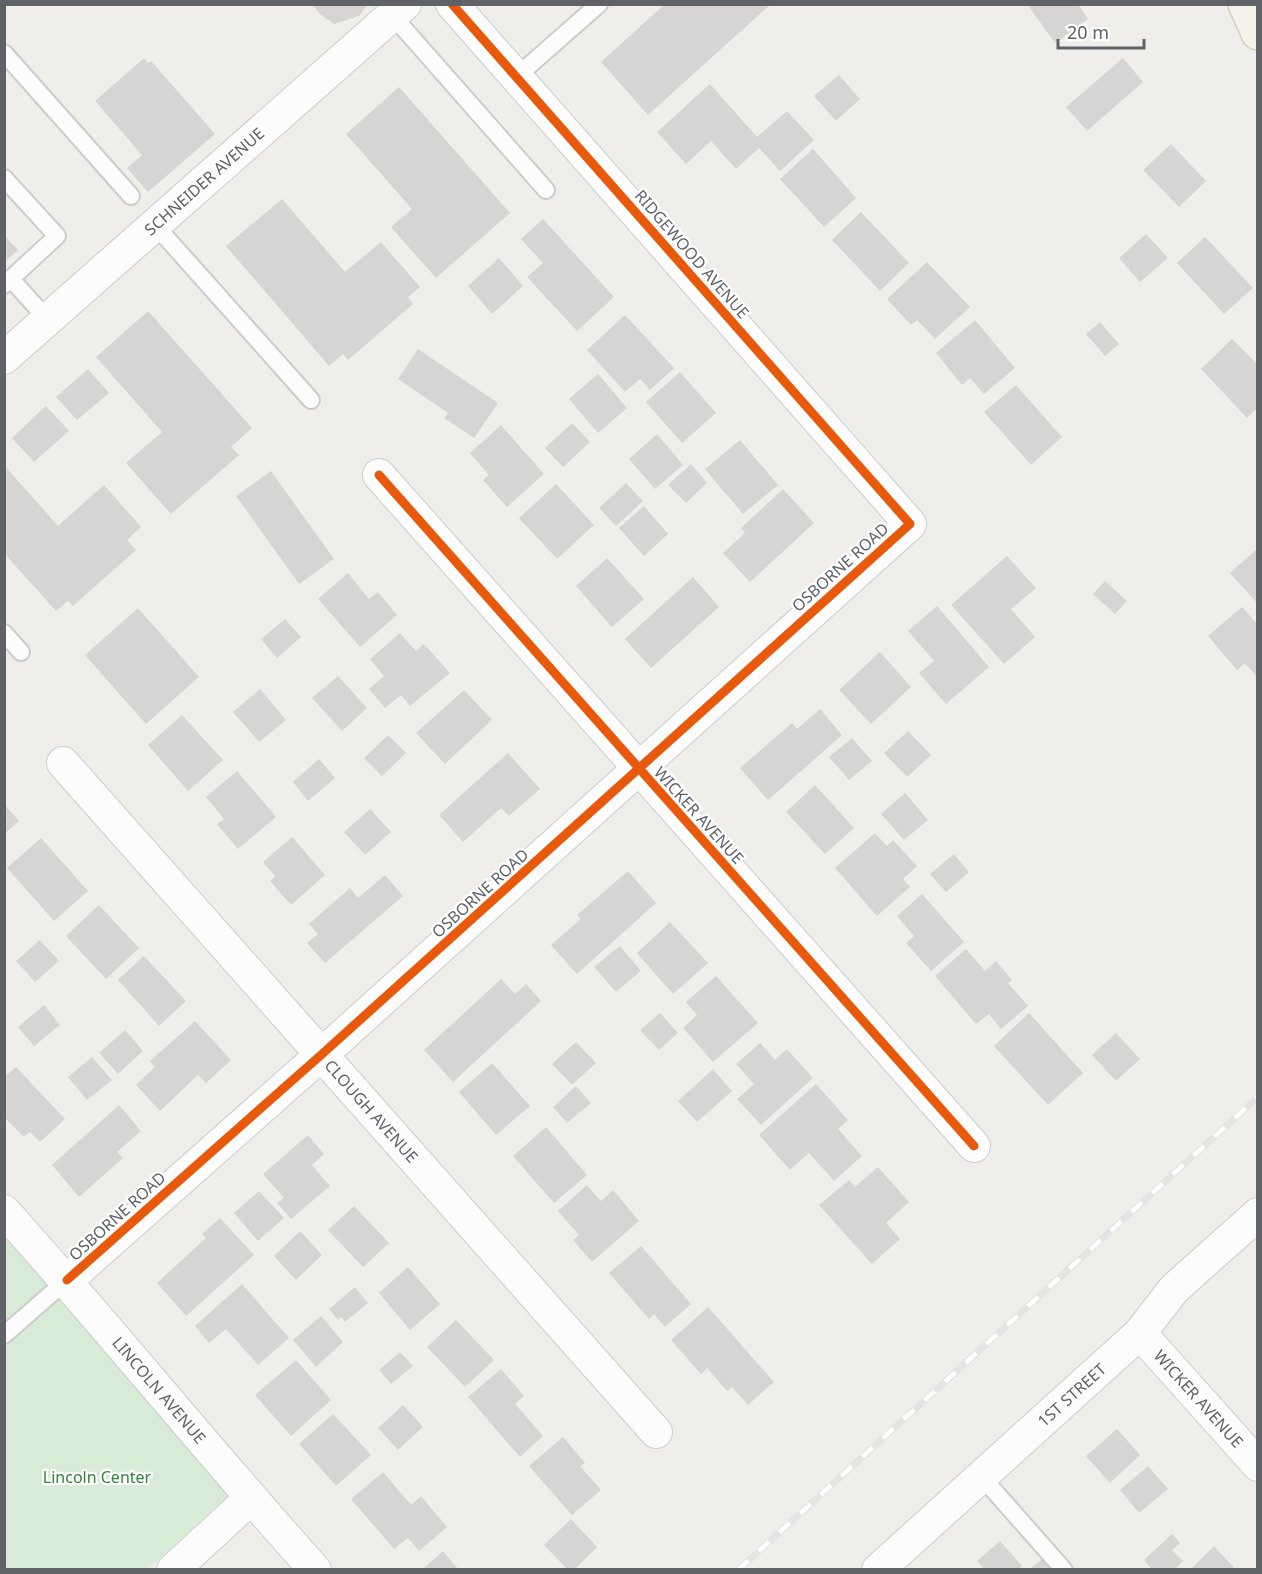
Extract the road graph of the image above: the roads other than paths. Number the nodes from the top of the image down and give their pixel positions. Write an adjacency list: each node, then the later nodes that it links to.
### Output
1 (452, 4): 7 (street, RIDGEWOOD AVENUE)
2 (598, 4): 7 (lane)
3 (1245, 4): 5 (main road)
4 (399, 10): 9 (lane); 11 (street, SCHNEIDER AVENUE)
5 (1257, 33)
6 (4, 53): 10 (lane)
7 (516, 78): 17 (street, RIDGEWOOD AVENUE)
8 (4, 178): 12 (lane)
9 (546, 190)
10 (131, 196)
11 (155, 225): 13 (street, SCHNEIDER AVENUE); 15 (lane)
12 (8, 282): 13 (lane)
13 (48, 320): 14 (street, SCHNEIDER AVENUE)
14 (4, 358)
15 (311, 400)
16 (379, 475): 21 (street, WICKER AVENUE)
17 (910, 524): 21 (street, OSBORNE ROAD)
18 (4, 633): 19 (lane)
19 (21, 652)
20 (63, 763): 22 (street, CLOUGH AVENUE)
21 (639, 770): 22 (street, OSBORNE ROAD); 23 (street, WICKER AVENUE)
22 (321, 1055): 26 (street, OSBORNE ROAD); 29 (street, CLOUGH AVENUE)
23 (974, 1146)
24 (4, 1211): 26 (street, LINCOLN AVENUE)
25 (1257, 1214): 27 (street, 1ST STREET)
26 (67, 1280): 28 (lane); 32 (street, LINCOLN AVENUE)
27 (1140, 1333): 30 (street, WICKER AVENUE); 31 (street, 1ST STREET)
28 (4, 1335)
29 (656, 1432)
30 (1257, 1465)
31 (981, 1476): 35 (street, 1ST STREET); 36 (lane)
32 (250, 1498): 33 (street); 34 (street, LINCOLN AVENUE)
33 (173, 1569)
34 (315, 1569)
35 (878, 1569)
36 (1064, 1569)

